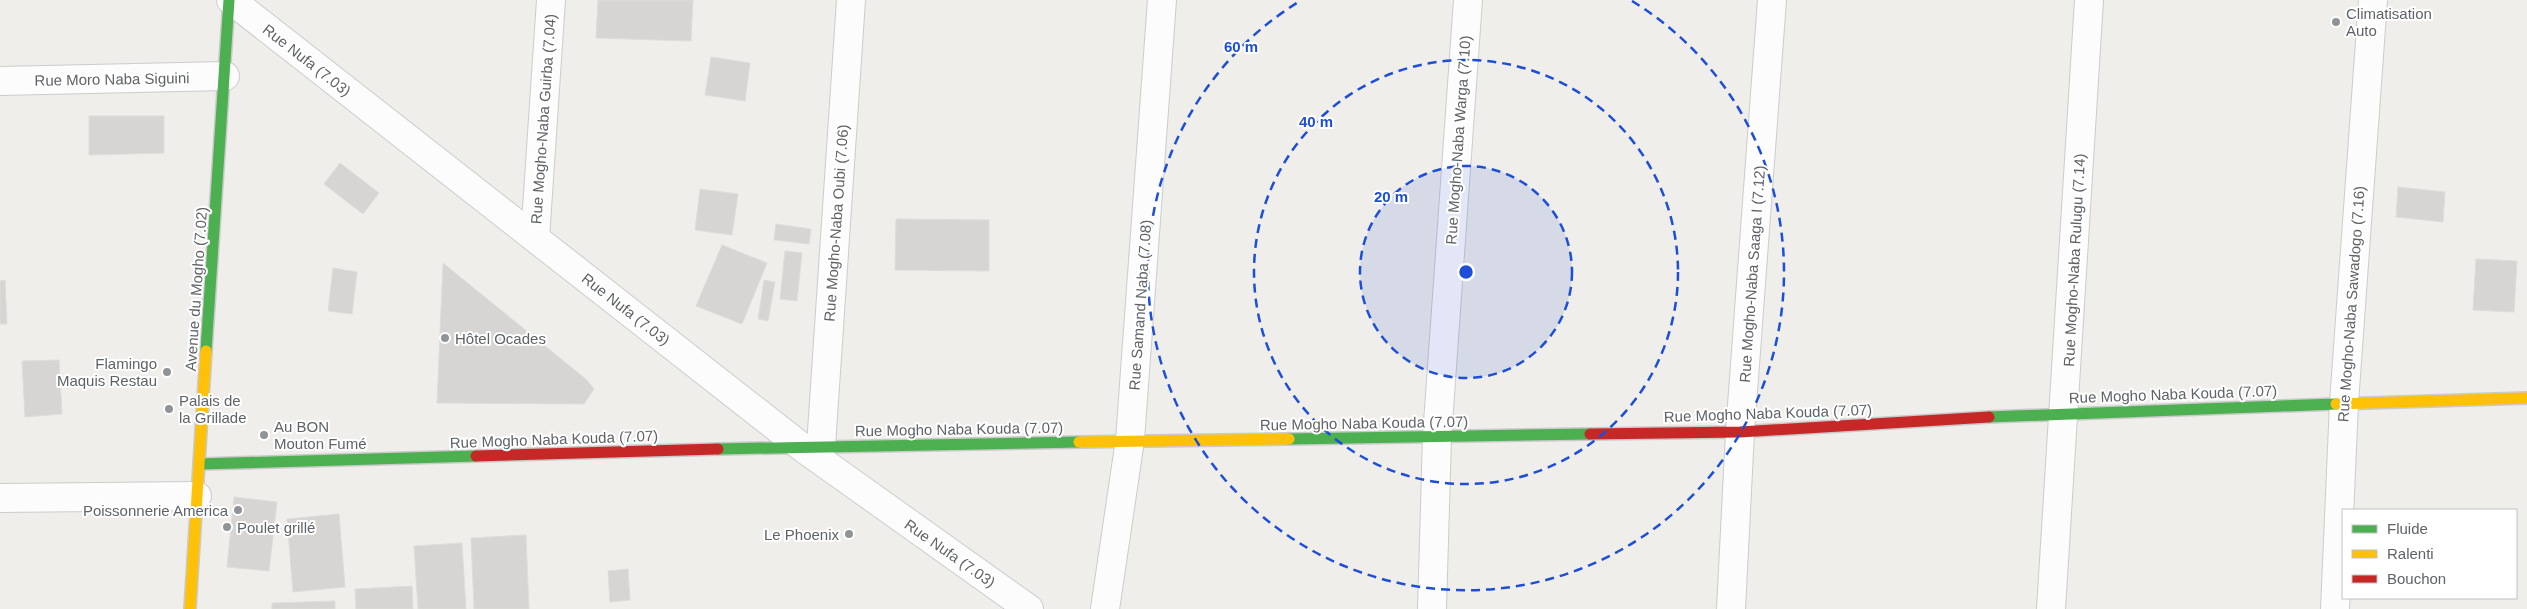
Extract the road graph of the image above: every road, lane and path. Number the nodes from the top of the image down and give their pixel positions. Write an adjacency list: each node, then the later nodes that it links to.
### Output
1 (230, 0): 9 (street, Avenue du Mogho (7.02)); 11 (street, Rue Nufa (7.03))
2 (551, 0): 11 (street, Rue Mogho-Naba Guirba (7.04))
3 (850, 0): 18 (street, Rue Mogho-Naba Oubi (7.06))
4 (1162, 0): 17 (street, Rue Samand Naba (7.08))
5 (1468, 0): 16 (street, Rue Mogho-Naba Warga (7.10))
6 (1772, 0): 15 (street, Rue Mogho-Naba Saaga I (7.12))
7 (2090, 0): 14 (street, Rue Mogho-Naba Rulugu (7.14))
8 (2373, 0): 13 (street, Rue Mogho-Naba Sawadogo (7.16))
9 (225, 76): 10 (street, Rue Moro Naba Siguini); 19 (street, Avenue du Mogho (7.02))
10 (0, 81)
11 (535, 238): 18 (street, Rue Nufa (7.03))
12 (2527, 398): 13 (street, Rue Mogho Naba Kouda (7.07))
13 (2344, 403): 14 (street, Rue Mogho Naba Kouda (7.07)); 28 (street, Rue Mogho-Naba Sawadogo (7.16))
14 (2064, 413): 15 (street, Rue Mogho Naba Kouda (7.07)); 27 (street, Rue Mogho-Naba Rulugu (7.14))
15 (1740, 432): 16 (street, Rue Mogho Naba Kouda (7.07)); 26 (street, Rue Mogho-Naba Saaga I (7.12))
16 (1437, 437): 17 (street, Rue Mogho Naba Kouda (7.07)); 25 (street, Rue Mogho-Naba Warga (7.10))
17 (1130, 440): 18 (street, Rue Mogho Naba Kouda (7.07)); 24 (street, Rue Samand Naba (7.08))
18 (812, 447): 19 (street, Rue Mogho Naba Kouda (7.07)); 23 (street, Rue Nufa (7.03))
19 (200, 464): 20 (street, Avenue du Mogho (7.02))
20 (197, 496): 21 (street); 22 (street, Avenue du Mogho (7.02))
21 (0, 498)
22 (190, 609)
23 (1029, 609)
24 (1105, 609)
25 (1432, 609)
26 (1730, 609)
27 (2051, 609)
28 (2335, 609)

